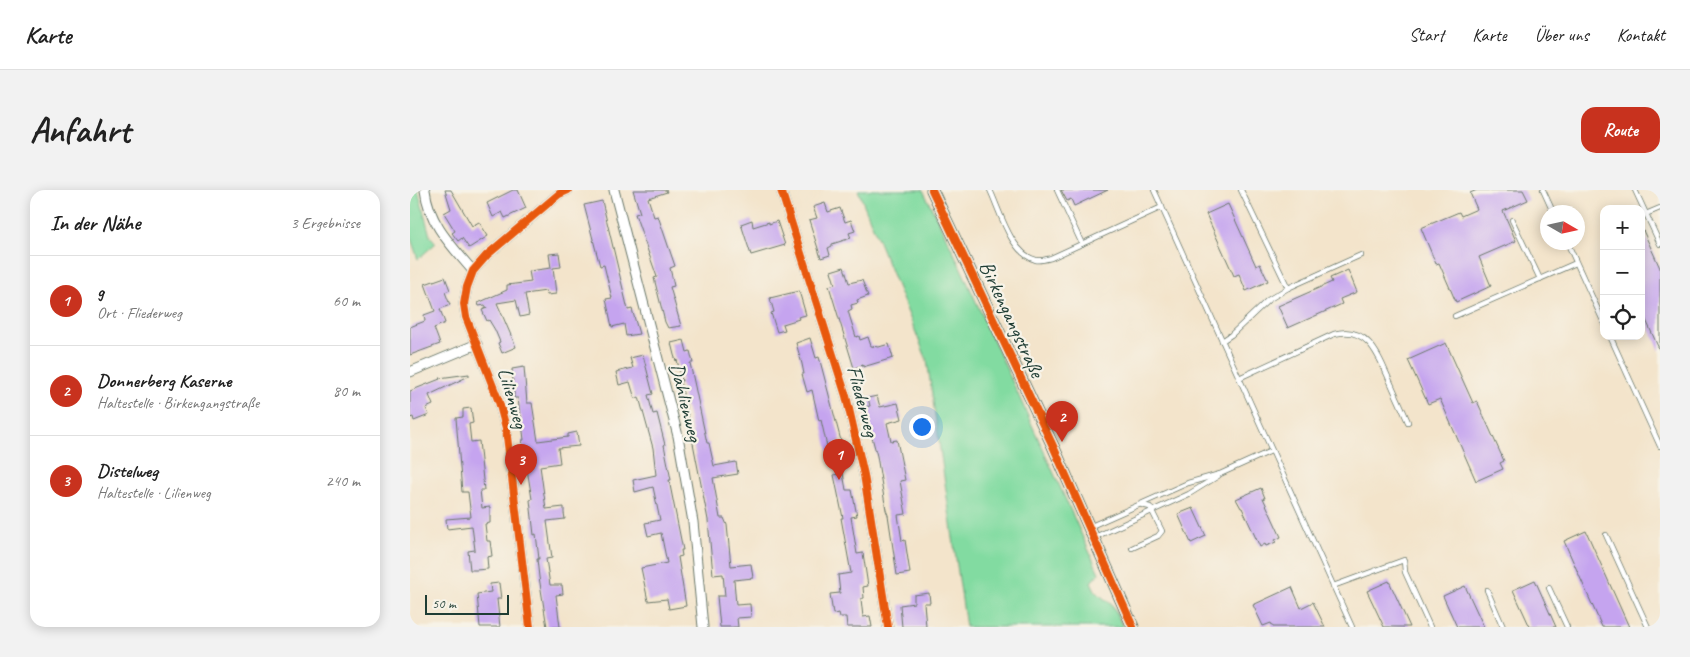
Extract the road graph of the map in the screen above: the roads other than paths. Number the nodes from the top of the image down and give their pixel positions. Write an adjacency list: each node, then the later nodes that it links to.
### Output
1 (425, 190): 24 (street)
2 (568, 190): 24 (street)
3 (614, 190): 47 (street, Dahlienweg)
4 (781, 190): 48 (street, Fliederweg)
5 (932, 190): 40 (street, Birkengangstraße)
6 (990, 190): 19 (lane)
7 (1058, 190): 19 (lane)
8 (1154, 190): 14 (lane)
9 (1241, 190): 26 (lane)
10 (1543, 190): 12 (lane)
11 (1635, 190): 13 (lane)
12 (1550, 205)
13 (1640, 205)
14 (1162, 208): 19 (lane); 30 (lane)
15 (1660, 208): 16 (lane)
16 (1645, 215)
17 (1645, 217): 20 (lane)
18 (1512, 220): 25 (lane)
19 (1082, 244)
20 (1660, 244)
21 (1570, 250): 23 (lane)
22 (1361, 255): 26 (lane)
23 (1576, 263): 25 (lane); 27 (lane)
24 (473, 271): 31 (street, Lilienweg)
25 (1540, 279): 28 (lane)
26 (1288, 288): 30 (lane)
27 (1600, 314)
28 (1455, 316)
29 (1612, 340): 35 (lane)
30 (1222, 341): 33 (lane)
31 (477, 344): 32 (street); 46 (street, Lilienweg)
32 (410, 372)
33 (1239, 378): 34 (lane); 36 (lane)
34 (1408, 422)
35 (1660, 446)
36 (1272, 451): 37 (lane); 43 (lane)
37 (1220, 474): 38 (lane); 39 (lane)
38 (1139, 505): 39 (lane); 40 (lane)
39 (1153, 511): 40 (lane); 42 (lane)
40 (1092, 532): 49 (street, Birkengangstraße)
41 (1606, 535): 54 (lane)
42 (1132, 548)
43 (1333, 586): 50 (lane); 51 (lane)
44 (1549, 588): 53 (lane)
45 (1487, 590): 52 (lane)
46 (530, 627)
47 (703, 627)
48 (888, 627)
49 (1133, 627)
50 (1352, 627)
51 (1430, 627)
52 (1503, 627)
53 (1567, 627)
54 (1648, 627)

